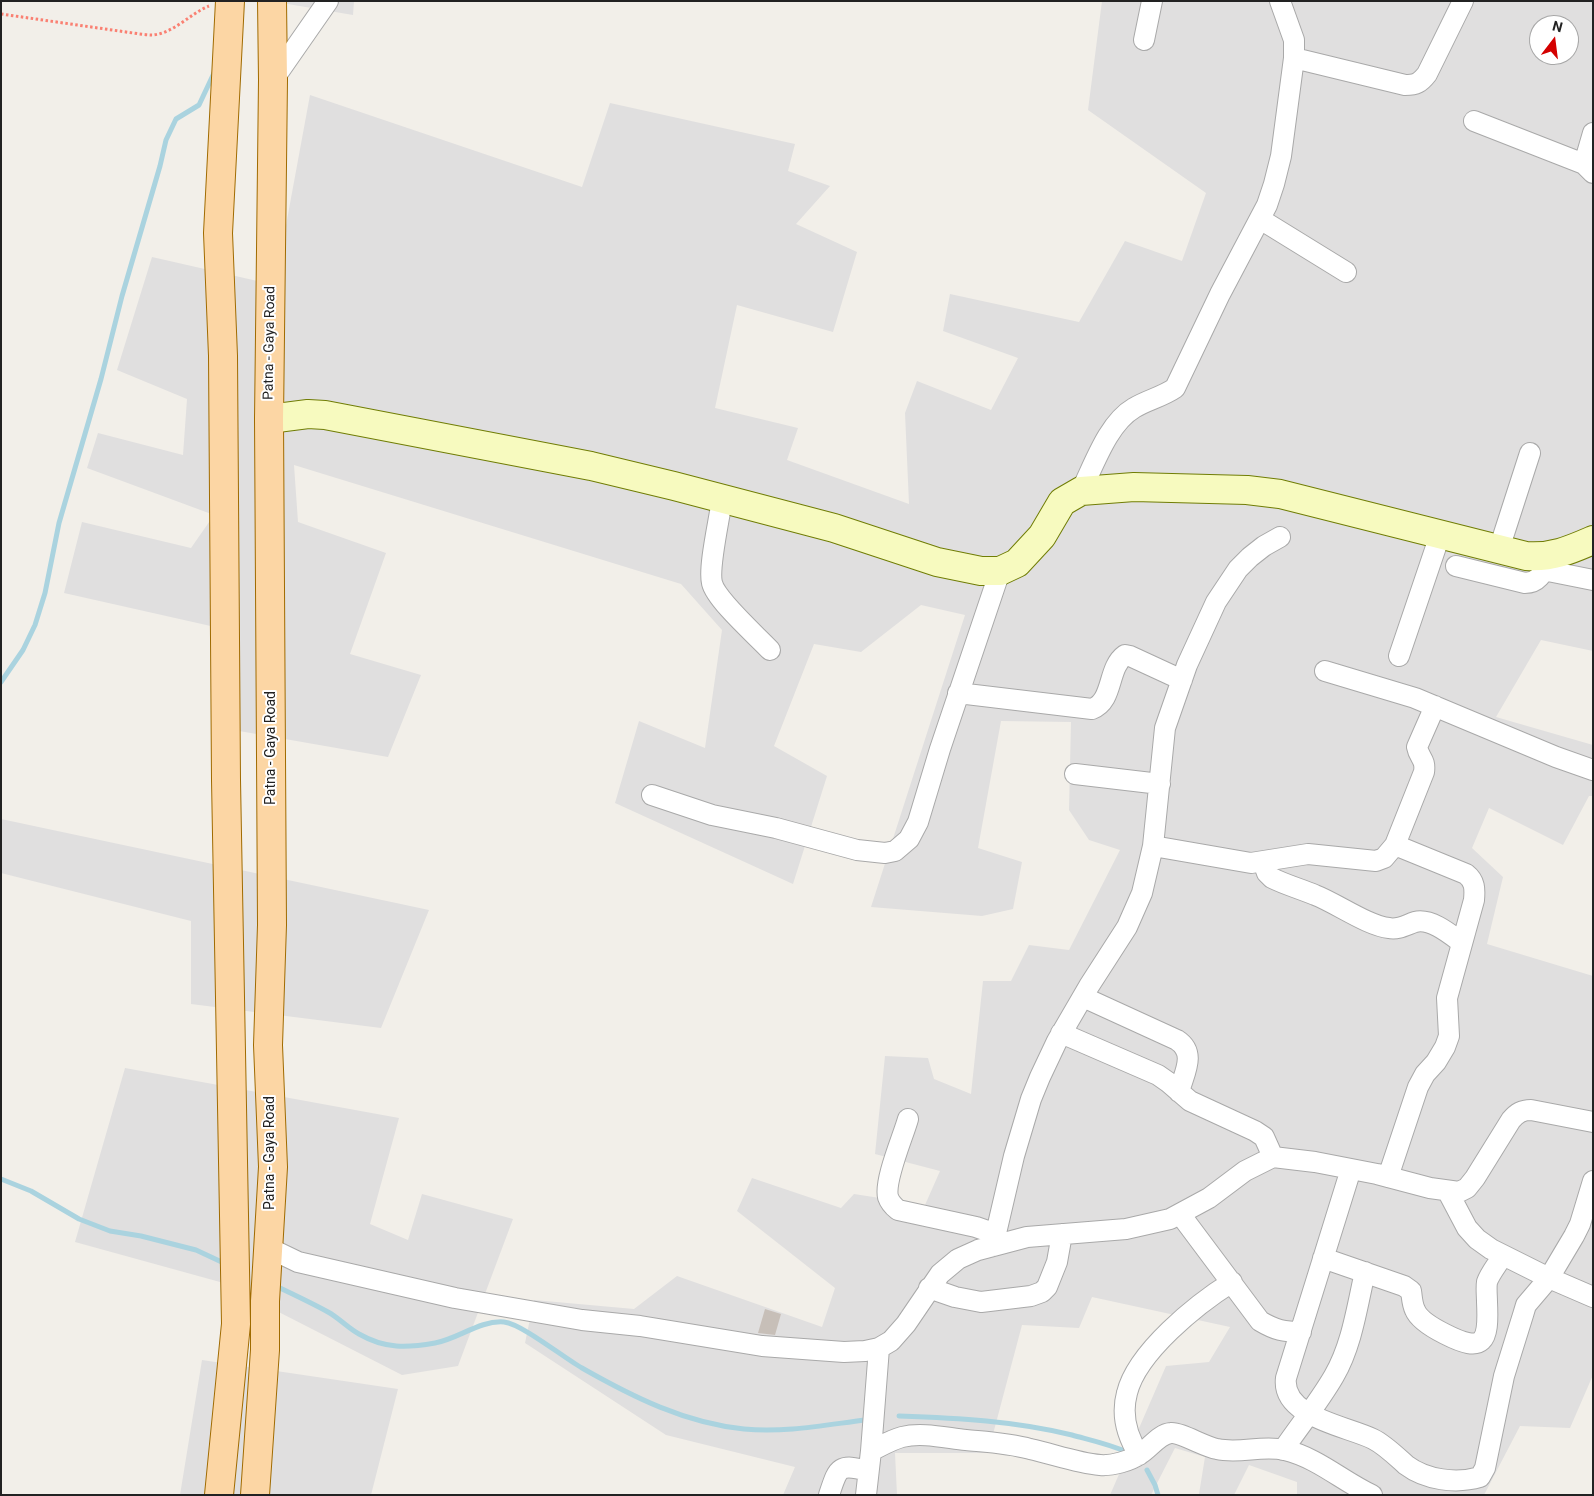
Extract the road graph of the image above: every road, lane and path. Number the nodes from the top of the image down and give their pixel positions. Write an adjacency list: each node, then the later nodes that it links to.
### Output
1 (272, 1): 10 (main road, Patna - Gaya Road)
2 (328, 1): 10 (street)
3 (1152, 1): 8 (street)
4 (1280, 1): 9 (street)
5 (1463, 1): 9 (street)
6 (222, 3): 7 (path); 69 (main road)
7 (1, 14)
8 (1144, 40)
9 (1294, 58): 14 (street)
10 (273, 80): 16 (main road, Patna - Gaya Road)
11 (1474, 121): 13 (street)
12 (1593, 133): 13 (street)
13 (1588, 168)
14 (1260, 219): 15 (street); 18 (street)
15 (1346, 272)
16 (269, 419): 19 (street); 55 (main road, Patna - Gaya Road)
17 (1530, 453): 23 (street)
18 (1081, 491): 20 (street); 26 (street)
19 (722, 499): 26 (street); 28 (street)
20 (1440, 534): 23 (street); 29 (street)
21 (1280, 537): 31 (street)
22 (1593, 540): 24 (street)
23 (1499, 550): 24 (street)
24 (1547, 563): 25 (street); 27 (street)
25 (1456, 566)
26 (1000, 571): 32 (street)
27 (1593, 580)
28 (770, 650)
29 (1399, 656)
30 (1325, 671): 33 (street)
31 (1182, 680): 32 (street); 36 (street)
32 (958, 692): 37 (street)
33 (1435, 706): 34 (street); 38 (street)
34 (1593, 770)
35 (1075, 774): 36 (street)
36 (1160, 784): 39 (street)
37 (652, 795)
38 (1395, 845): 40 (street); 41 (street)
39 (1154, 846): 40 (street); 42 (street)
40 (1263, 862): 41 (street)
41 (1462, 943): 49 (street)
42 (1083, 997): 43 (street); 44 (street)
43 (1061, 1033): 44 (street); 54 (street)
44 (1178, 1092): 47 (street)
45 (908, 1119): 54 (street)
46 (1593, 1122): 51 (street)
47 (1273, 1157): 48 (street); 52 (street)
48 (1351, 1169): 49 (street); 57 (street)
49 (1388, 1177): 51 (street)
50 (1593, 1181): 59 (street)
51 (1448, 1192): 56 (street)
52 (1180, 1214): 53 (street); 60 (street)
53 (1062, 1234): 54 (street); 61 (street)
54 (994, 1240): 61 (street)
55 (269, 1248): 64 (street); 70 (main road, Patna - Gaya Road)
56 (1502, 1255): 58 (street); 59 (street)
57 (1323, 1258): 58 (street); 63 (street)
58 (1366, 1272): 65 (street)
59 (1549, 1278): 62 (street); 65 (street)
60 (1232, 1282): 63 (street); 67 (street)
61 (929, 1288): 64 (street)
62 (1593, 1297)
63 (1301, 1332): 65 (street)
64 (879, 1348): 68 (street)
65 (1307, 1414): 66 (street)
66 (1283, 1450): 67 (street); 73 (street)
67 (1139, 1455): 68 (street)
68 (870, 1461): 71 (street); 72 (street)
69 (218, 1495)
70 (255, 1495)
71 (829, 1495)
72 (866, 1495)
73 (1372, 1495)

